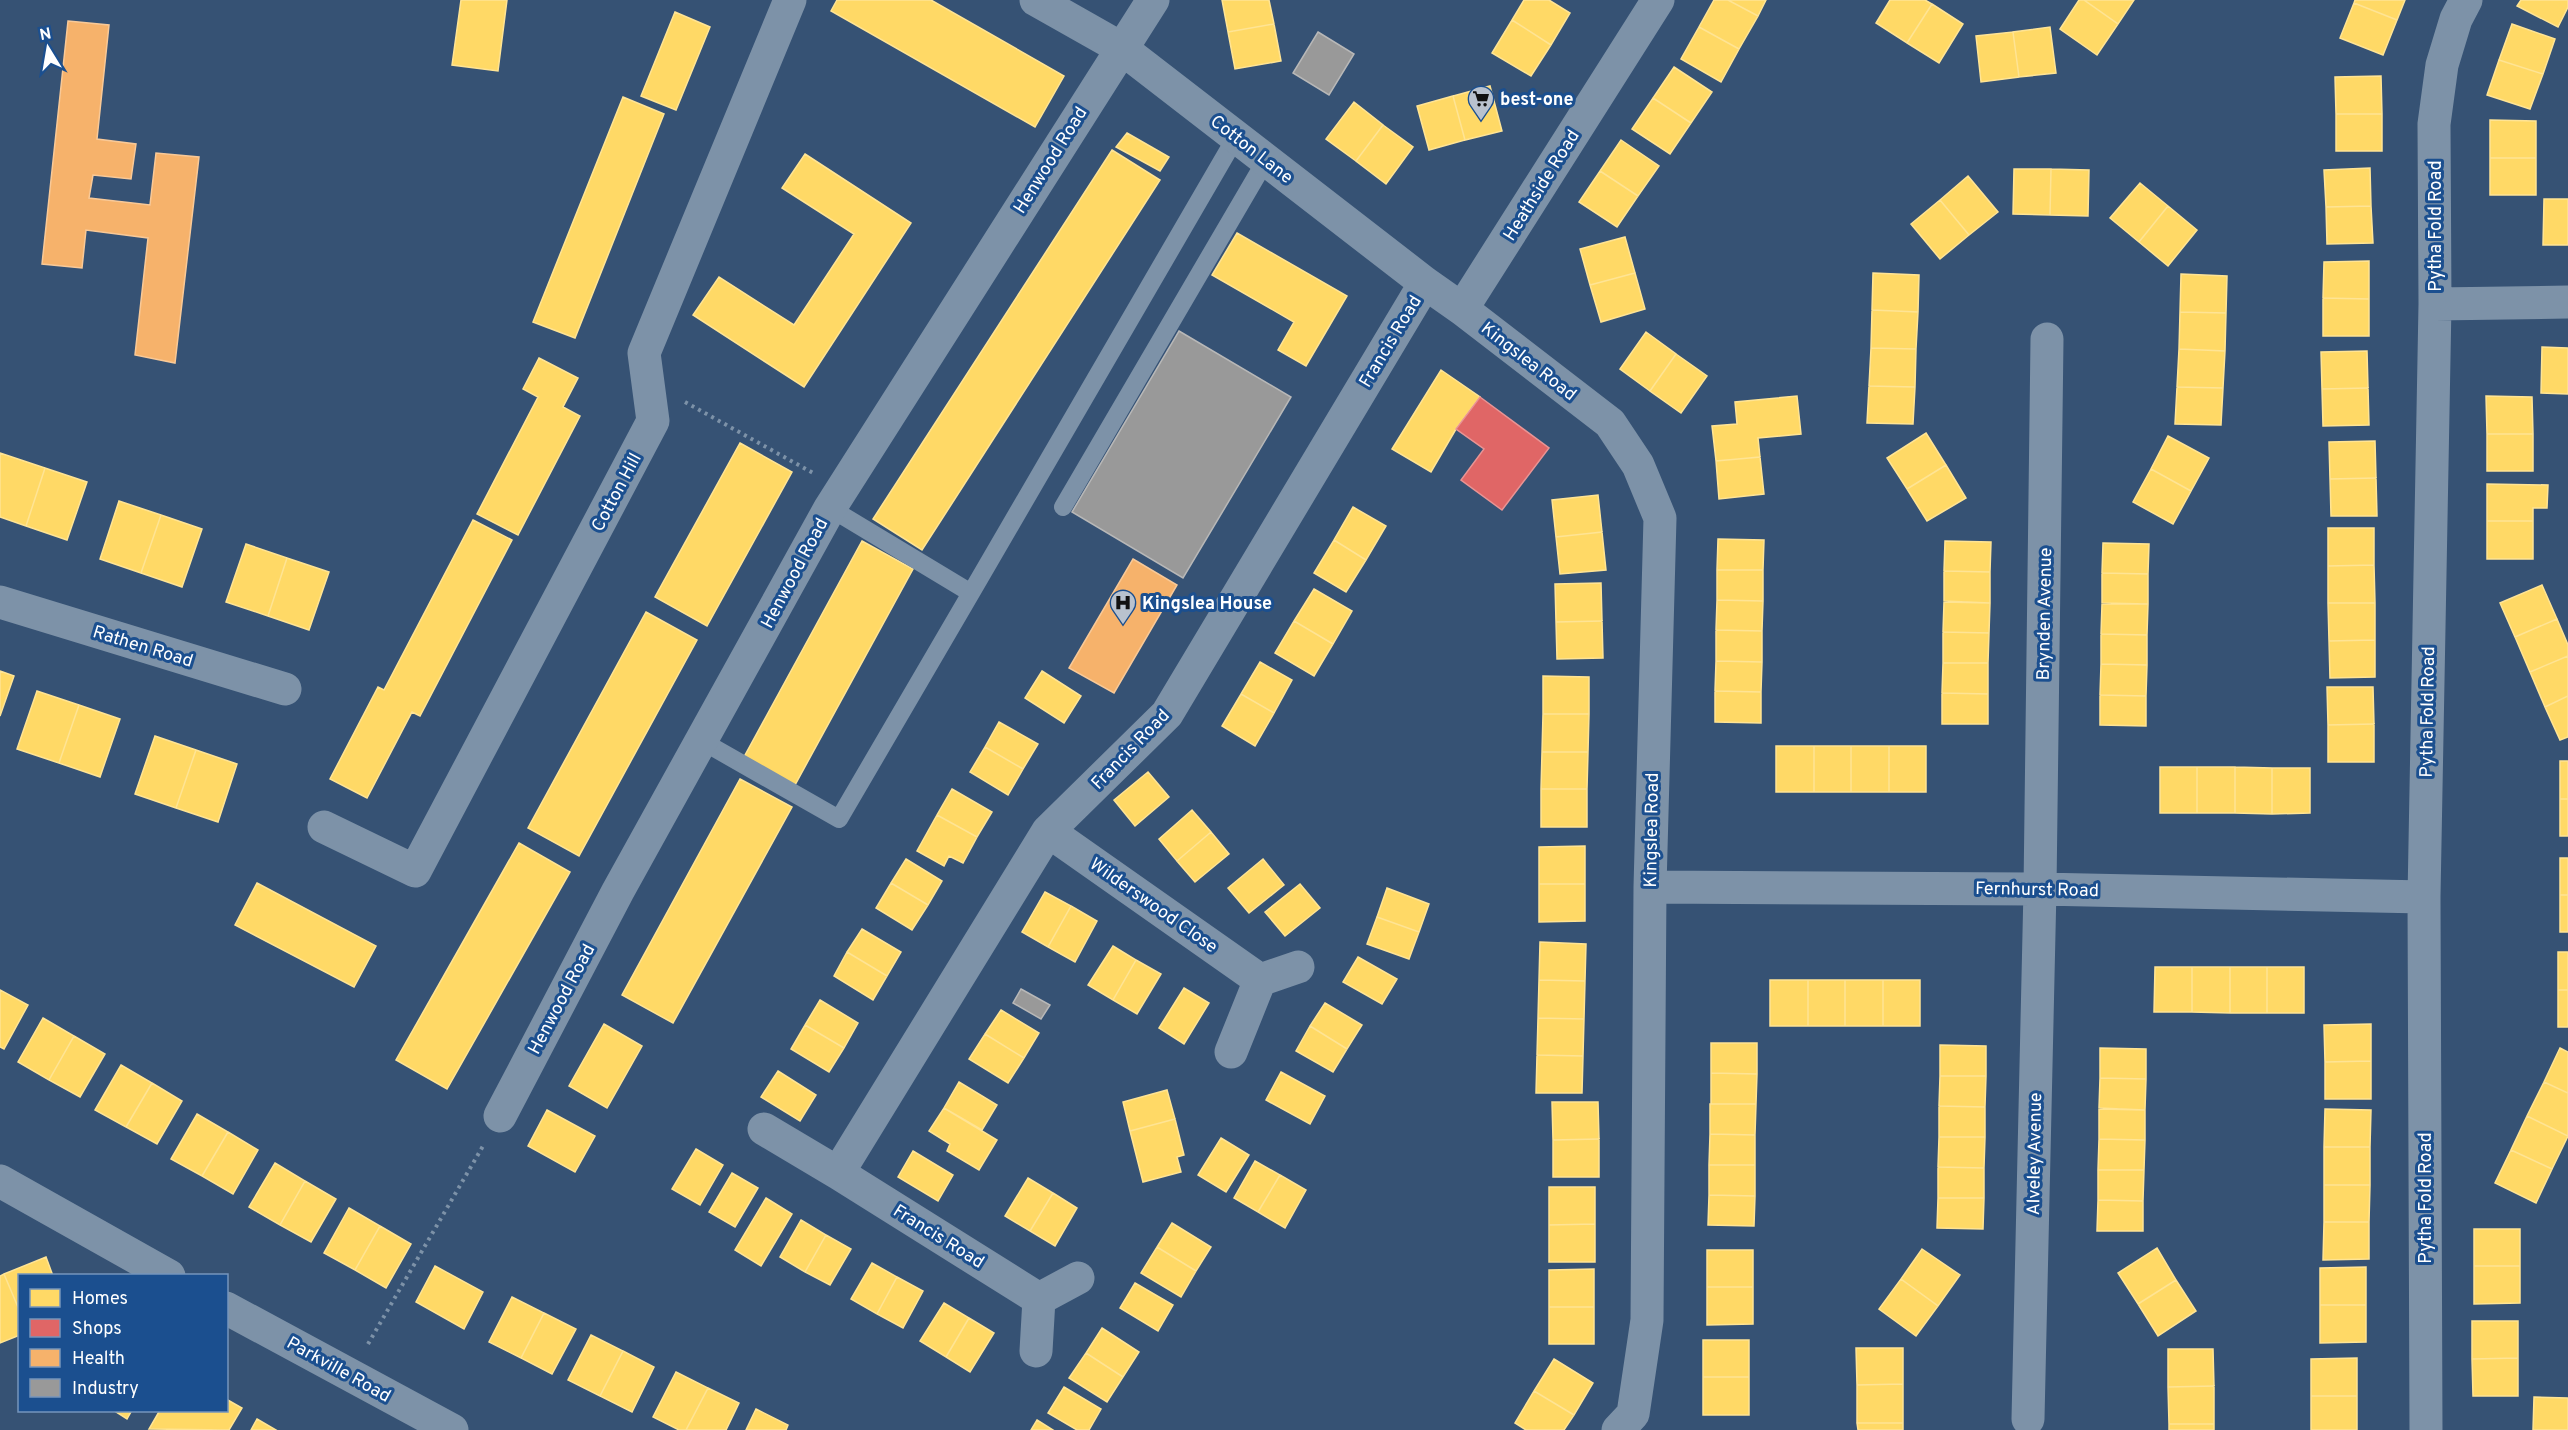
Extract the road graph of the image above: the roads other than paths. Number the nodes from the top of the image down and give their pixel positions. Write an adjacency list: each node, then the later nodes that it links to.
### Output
1 (790, 0): 20 (street, Cotton Hill)
2 (1036, 0): 6 (street, Cotton Lane)
3 (1153, 0): 6 (street, Henwood Road)
4 (1658, 0): 12 (street, Heathside Road)
5 (2466, 0): 11 (street, Pytha Fold Road)
6 (1121, 48): 7 (street, Cotton Lane); 14 (street, Henwood Road)
7 (1236, 137): 8 (street, Cotton Lane); 16 (lane)
8 (1266, 160): 9 (street, Cotton Lane); 15 (lane)
9 (1425, 283): 12 (street, Cotton Lane); 21 (street, Francis Road)
10 (2568, 302): 11 (street)
11 (2435, 304): 24 (street, Pytha Fold Road)
12 (1462, 309): 22 (street, Kingslea Road)
13 (2047, 339): 23 (street, Brynden Avenue)
14 (836, 498): 16 (lane); 19 (street, Henwood Road)
15 (1063, 507)
16 (971, 593): 19 (lane)
17 (0, 602): 18 (street, Rathen Road)
18 (285, 689)
19 (702, 741): 28 (street, Henwood Road)
20 (324, 827)
21 (1048, 831): 26 (street, Wilderswood Close); 30 (street, Francis Road)
22 (1650, 887): 23 (street, Fernhurst Road); 39 (street, Kingslea Road)
23 (2040, 889): 24 (street, Fernhurst Road); 37 (street, Alveley Avenue)
24 (2424, 897): 40 (street, Pytha Fold Road)
25 (1298, 967): 26 (street)
26 (1260, 980): 27 (street)
27 (1231, 1052)
28 (500, 1116)
29 (764, 1129): 30 (street, Francis Road)
30 (838, 1173): 34 (street, Francis Road)
31 (0, 1181): 32 (street)
32 (167, 1274)
33 (1078, 1278): 34 (street)
34 (1039, 1299): 36 (street)
35 (228, 1309): 38 (street, Parkville Road)
36 (1036, 1352)
37 (2028, 1419)
38 (452, 1430)
39 (1618, 1430)
40 (2426, 1430)

